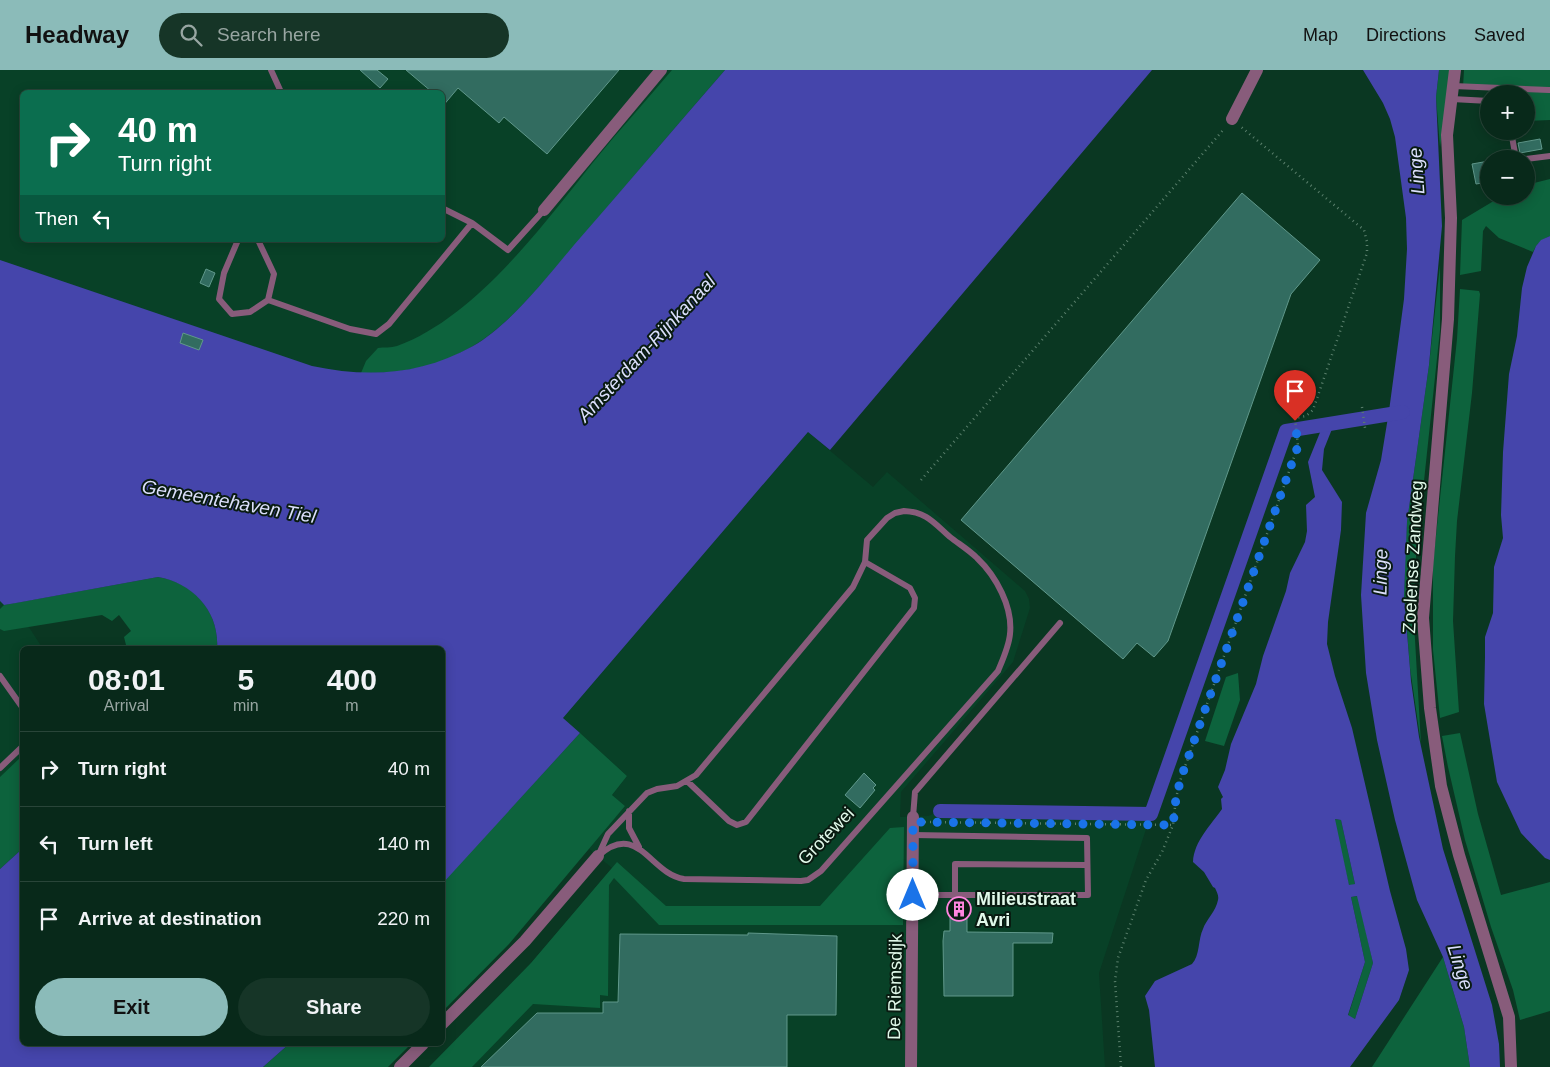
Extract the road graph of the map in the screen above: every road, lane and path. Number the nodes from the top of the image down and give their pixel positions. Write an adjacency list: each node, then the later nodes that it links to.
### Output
1 (271, 70): 5 (lane)
2 (661, 70): 13 (street)
3 (1257, 70): 9 (street)
4 (1455, 70): 7 (street, Zoelense Zandweg)
5 (280, 90)
6 (1549, 90): 7 (lane)
7 (1452, 93): 8 (lane); 42 (street, Zoelense Zandweg)
8 (1480, 99)
9 (1232, 119): 20 (path); 30 (path)
10 (1550, 156): 11 (lane)
11 (1535, 158)
12 (445, 210): 14 (lane)
13 (544, 210): 14 (lane)
14 (472, 223): 17 (lane)
15 (237, 242): 17 (lane)
16 (259, 242): 17 (lane)
17 (268, 300)
18 (1362, 408): 19 (path)
19 (1365, 428)
20 (921, 480)
21 (865, 562): 27 (lane); 27 (lane); 32 (lane, Grotewei)
22 (1060, 623): 29 (lane)
23 (0, 676): 24 (lane)
24 (20, 704)
25 (20, 749): 26 (lane)
26 (0, 768)
27 (687, 781): 28 (lane)
28 (629, 810): 32 (lane); 33 (lane)
29 (913, 819): 30 (path); 31 (street, De Riemsdijk)
30 (1173, 825): 41 (path)
31 (913, 835): 34 (lane); 35 (street, De Riemsdijk)
32 (639, 847): 33 (lane)
33 (598, 856): 37 (street)
34 (1087, 865): 36 (lane); 36 (lane)
35 (913, 895): 36 (lane); 40 (street, De Riemsdijk)
36 (955, 895)
37 (445, 1021)
38 (421, 1046): 39 (street)
39 (400, 1067)
40 (911, 1067)
41 (1121, 1067)
42 (1511, 1067)

